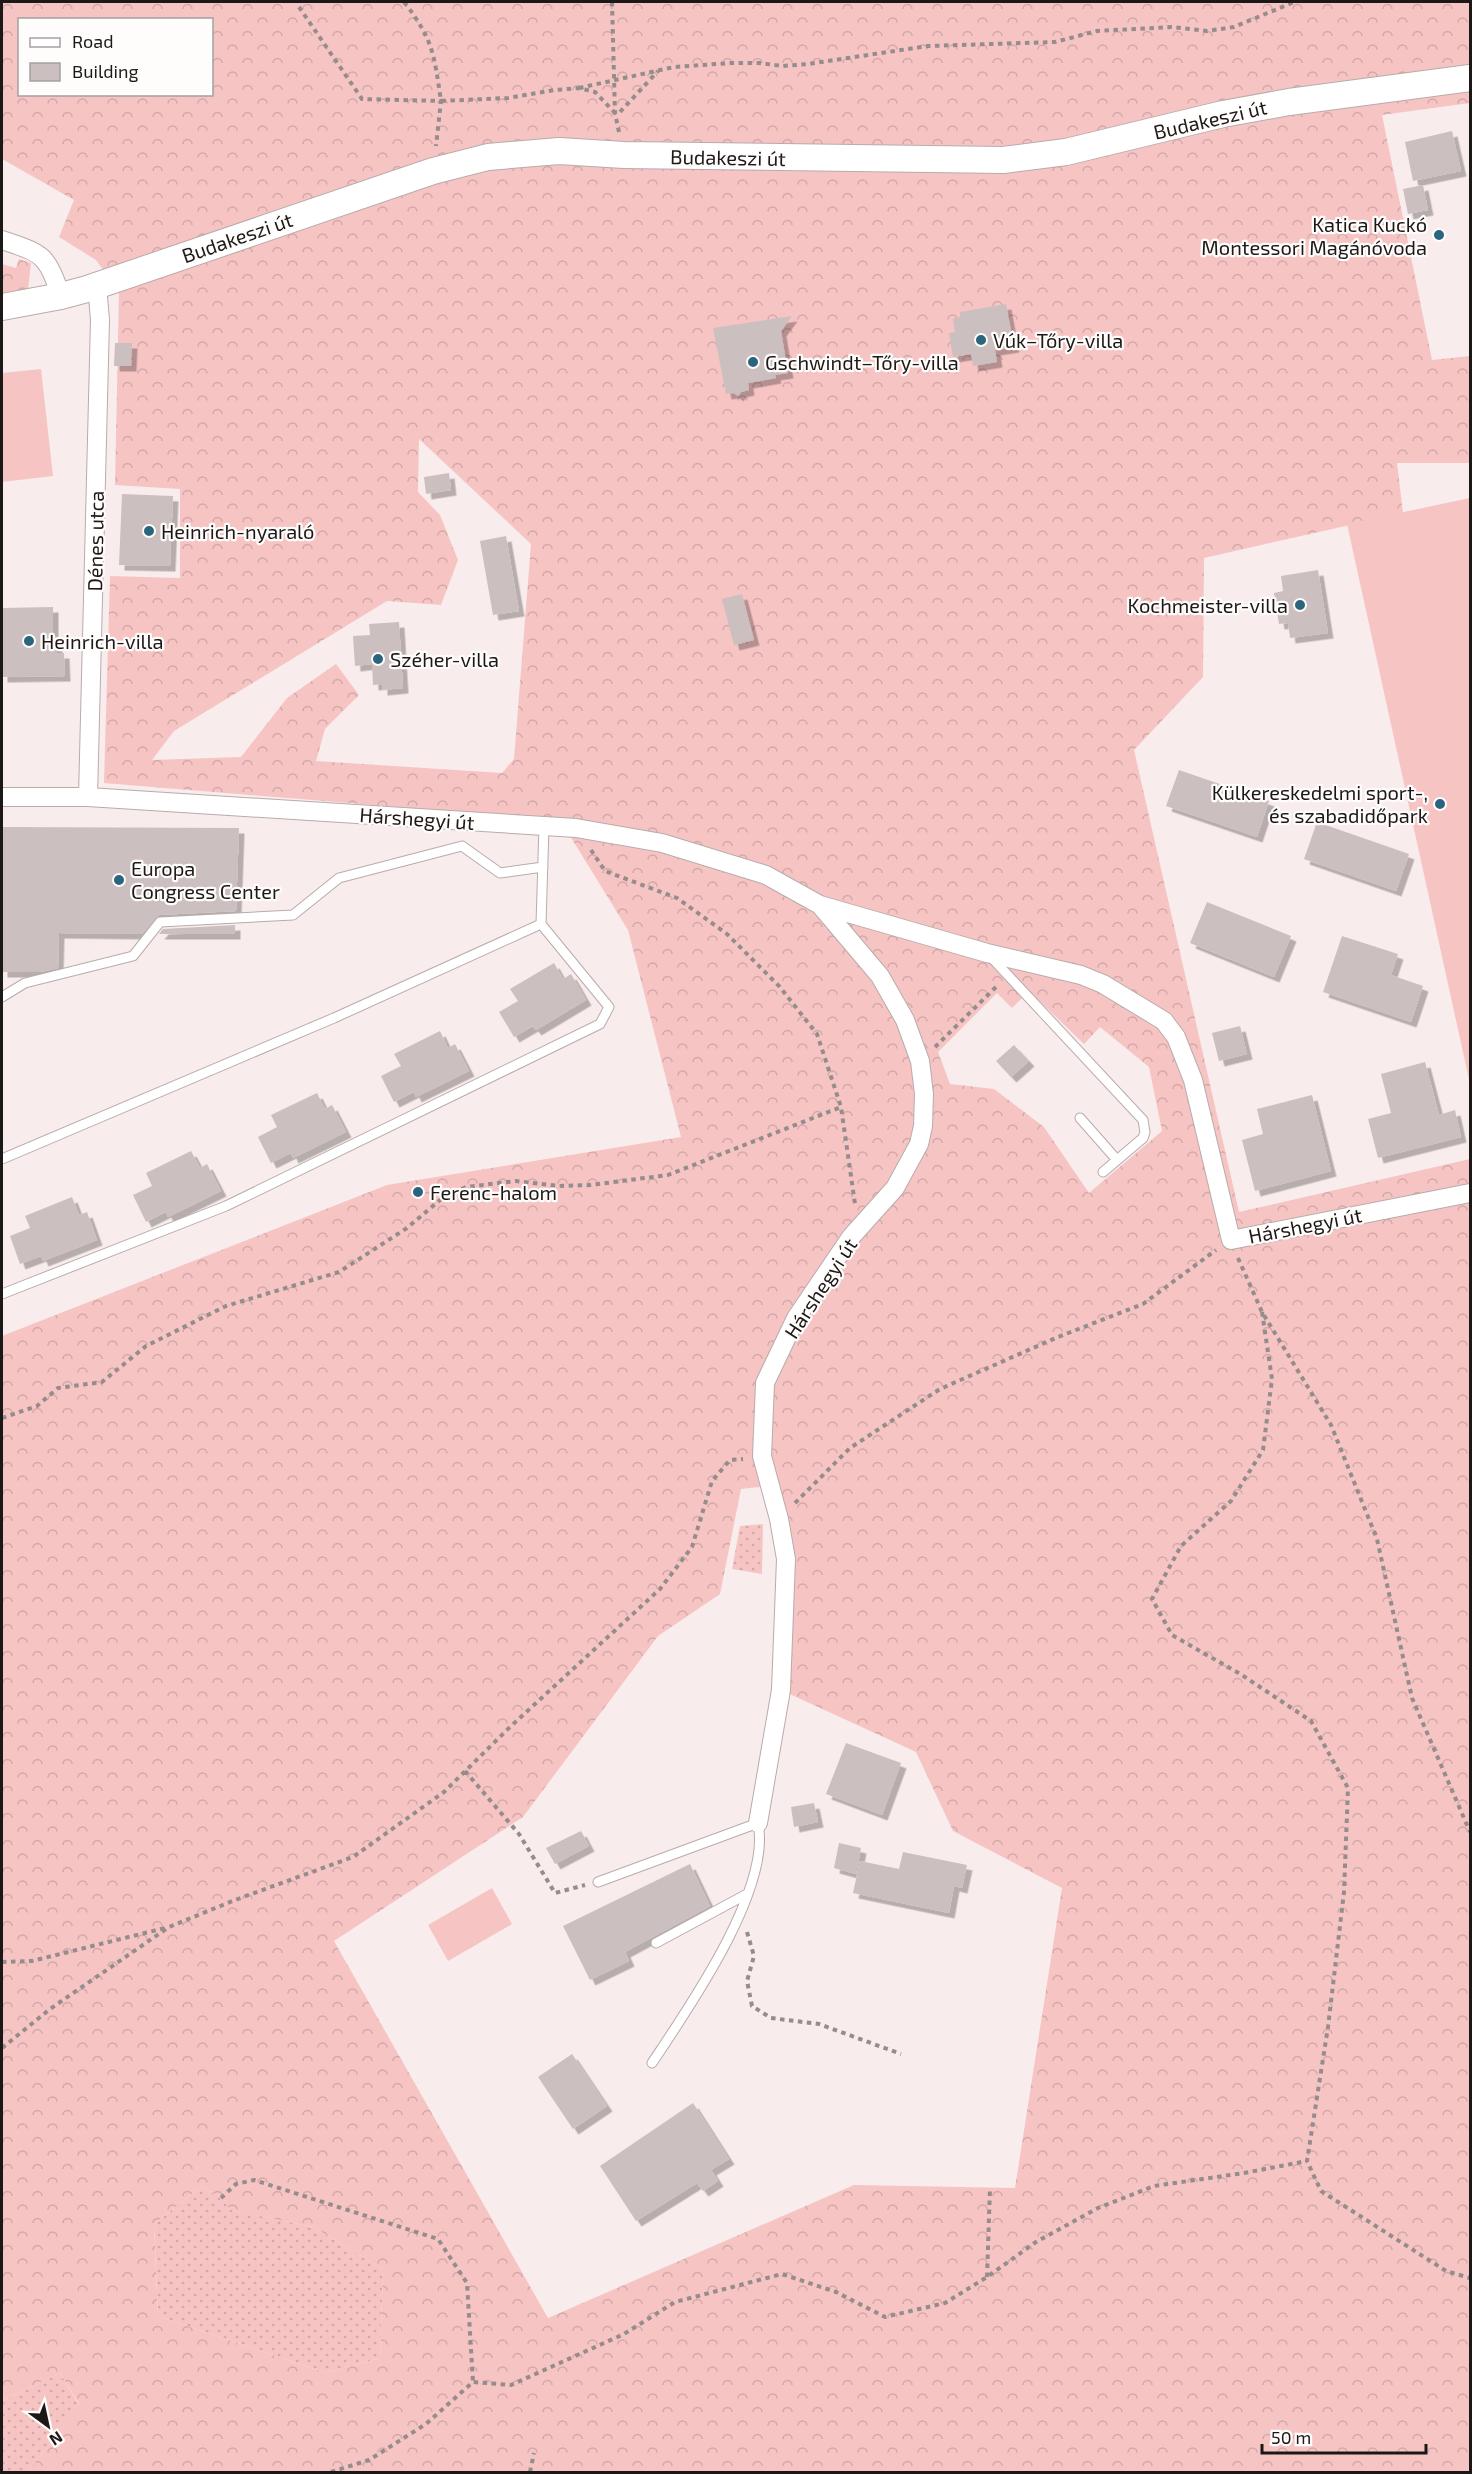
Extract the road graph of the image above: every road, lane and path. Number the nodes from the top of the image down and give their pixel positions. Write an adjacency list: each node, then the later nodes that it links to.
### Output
1 (404, 2): 9 (path)
2 (612, 2): 7 (path)
3 (1294, 2): 5 (path)
4 (298, 7): 9 (path)
5 (658, 70): 7 (path); 10 (path)
6 (1470, 78): 11 (main road, Budakeszi út)
7 (615, 79): 8 (path); 10 (path)
8 (579, 88): 9 (path); 10 (path)
9 (441, 100): 12 (path)
10 (615, 113): 11 (path)
11 (624, 155): 12 (main road, Budakeszi út)
12 (434, 171): 14 (main road, Budakeszi út)
13 (2, 240): 15 (street)
14 (97, 285): 15 (main road, Budakeszi út); 18 (street, Dénes utca)
15 (61, 296): 16 (main road, Budakeszi út)
16 (2, 307)
17 (2, 796): 18 (street, Hárshegyi út)
18 (88, 797): 19 (street, Hárshegyi út)
19 (544, 826): 20 (street, Hárshegyi út); 21 (lane)
20 (576, 828): 22 (street, Hárshegyi út); 28 (path)
21 (543, 867): 23 (lane); 26 (lane)
22 (820, 905): 24 (street, Hárshegyi út); 27 (street, Hárshegyi út)
23 (541, 924): 30 (lane); 36 (lane)
24 (987, 953): 25 (lane); 35 (street, Hárshegyi út)
25 (1008, 976): 27 (path); 31 (lane)
26 (2, 997)
27 (920, 1060): 34 (street, Hárshegyi út)
28 (841, 1107): 34 (path); 38 (path)
29 (1080, 1118): 31 (lane)
30 (2, 1159)
31 (1117, 1160): 32 (lane)
32 (1103, 1172)
33 (1470, 1193): 35 (street, Hárshegyi út)
34 (851, 1237): 39 (street, Hárshegyi út)
35 (1231, 1240): 37 (path); 40 (path)
36 (2, 1294)
37 (1262, 1312): 43 (path); 53 (path)
38 (2, 1418)
39 (762, 1456): 40 (street, Hárshegyi út); 41 (path)
40 (778, 1519): 42 (street, Hárshegyi út)
41 (465, 1771): 44 (path); 47 (path)
42 (758, 1823): 44 (lane); 45 (lane)
43 (1470, 1832)
44 (598, 1882)
45 (747, 1894): 46 (lane); 48 (lane)
46 (737, 1920): 51 (path); 52 (lane)
47 (169, 1927): 49 (path); 50 (path)
48 (656, 1943)
49 (2, 1962)
50 (2, 2048)
51 (901, 2055)
52 (652, 2063)
53 (1307, 2161): 56 (path); 57 (path)
54 (990, 2188): 56 (path)
55 (221, 2198): 58 (path)
56 (987, 2277): 58 (path)
57 (1470, 2278)
58 (473, 2382): 60 (path)
59 (534, 2453): 61 (path)
60 (332, 2472)
61 (530, 2472)

